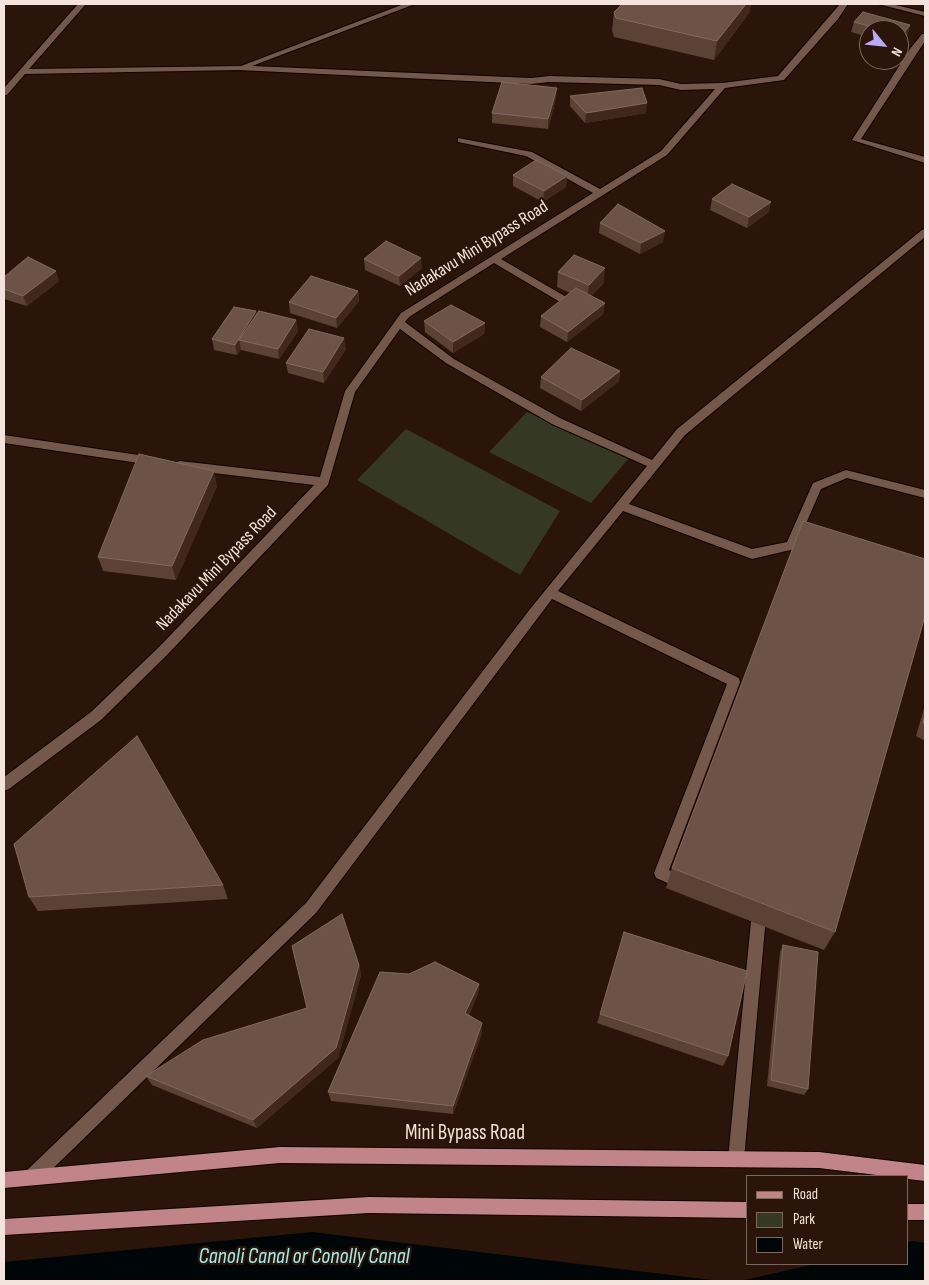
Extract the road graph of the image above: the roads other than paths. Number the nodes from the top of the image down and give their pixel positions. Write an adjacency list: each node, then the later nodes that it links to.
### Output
1 (82, 4): 8 (street)
2 (411, 4): 7 (street)
3 (844, 4): 9 (street)
4 (882, 4): 5 (street)
5 (925, 14)
6 (925, 36): 12 (street)
7 (238, 68): 8 (street); 9 (street)
8 (22, 72): 10 (street)
9 (722, 86): 13 (street, Nadakavu Mini Bypass Road)
10 (4, 93)
11 (461, 140): 13 (street)
12 (925, 160)
13 (600, 193): 15 (street, Nadakavu Mini Bypass Road)
14 (925, 232): 19 (street)
15 (494, 259): 16 (street); 17 (street, Nadakavu Mini Bypass Road)
16 (564, 300)
17 (399, 324): 19 (street); 20 (street, Nadakavu Mini Bypass Road)
18 (4, 439): 20 (street)
19 (654, 465): 22 (street)
20 (324, 482): 24 (street, Nadakavu Mini Bypass Road)
21 (925, 494): 22 (street)
22 (621, 506): 23 (street)
23 (550, 594): 25 (street); 29 (street)
24 (4, 785)
25 (696, 889)
26 (741, 909): 27 (street)
27 (736, 1159): 28 (main road, Mini Bypass Road); 29 (main road, Mini Bypass Road)
28 (925, 1173)
29 (32, 1177): 30 (main road, Mini Bypass Road)
30 (4, 1180)
31 (746, 1210): 34 (main road)
32 (909, 1212): 33 (main road)
33 (925, 1212)
34 (4, 1226)

